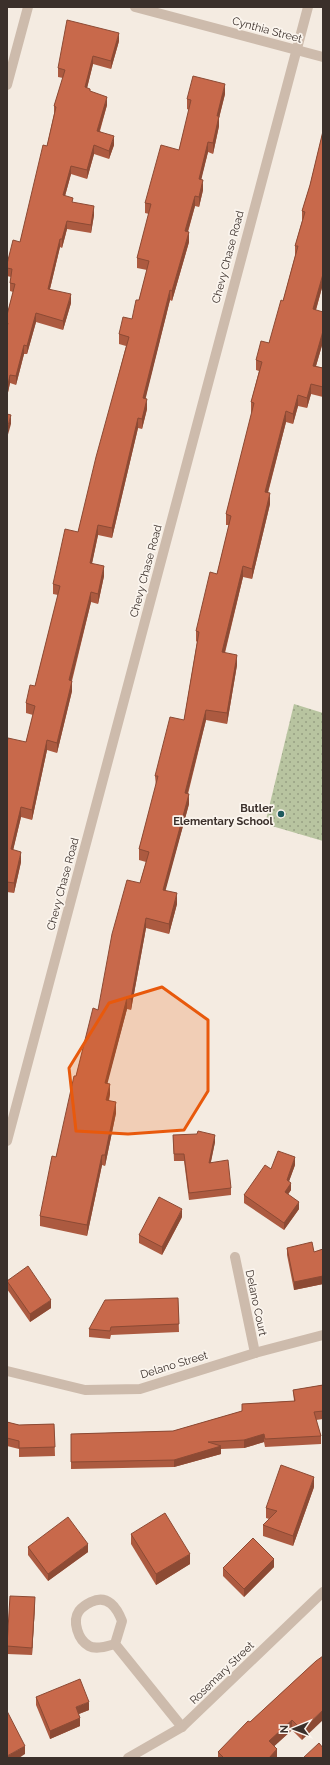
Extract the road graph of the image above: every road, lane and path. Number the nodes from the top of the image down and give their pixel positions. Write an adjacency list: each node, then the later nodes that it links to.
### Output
1 (28, 7): 6 (street)
2 (136, 7): 4 (street, Cynthia Street)
3 (308, 7): 4 (street, Chevy Chase Road)
4 (296, 50): 5 (street, Cynthia Street); 7 (street, Chevy Chase Road)
5 (323, 57)
6 (7, 85)
7 (7, 1140)
8 (234, 1257): 10 (street, Delano Court)
9 (323, 1335): 10 (street, Delano Street)
10 (255, 1353): 11 (street, Delano Street)
11 (7, 1371)
12 (323, 1592): 14 (street, Rosemary Street)
13 (116, 1644): 13 (street); 14 (street)
14 (182, 1727): 15 (street, Rosemary Street)
15 (128, 1758)

